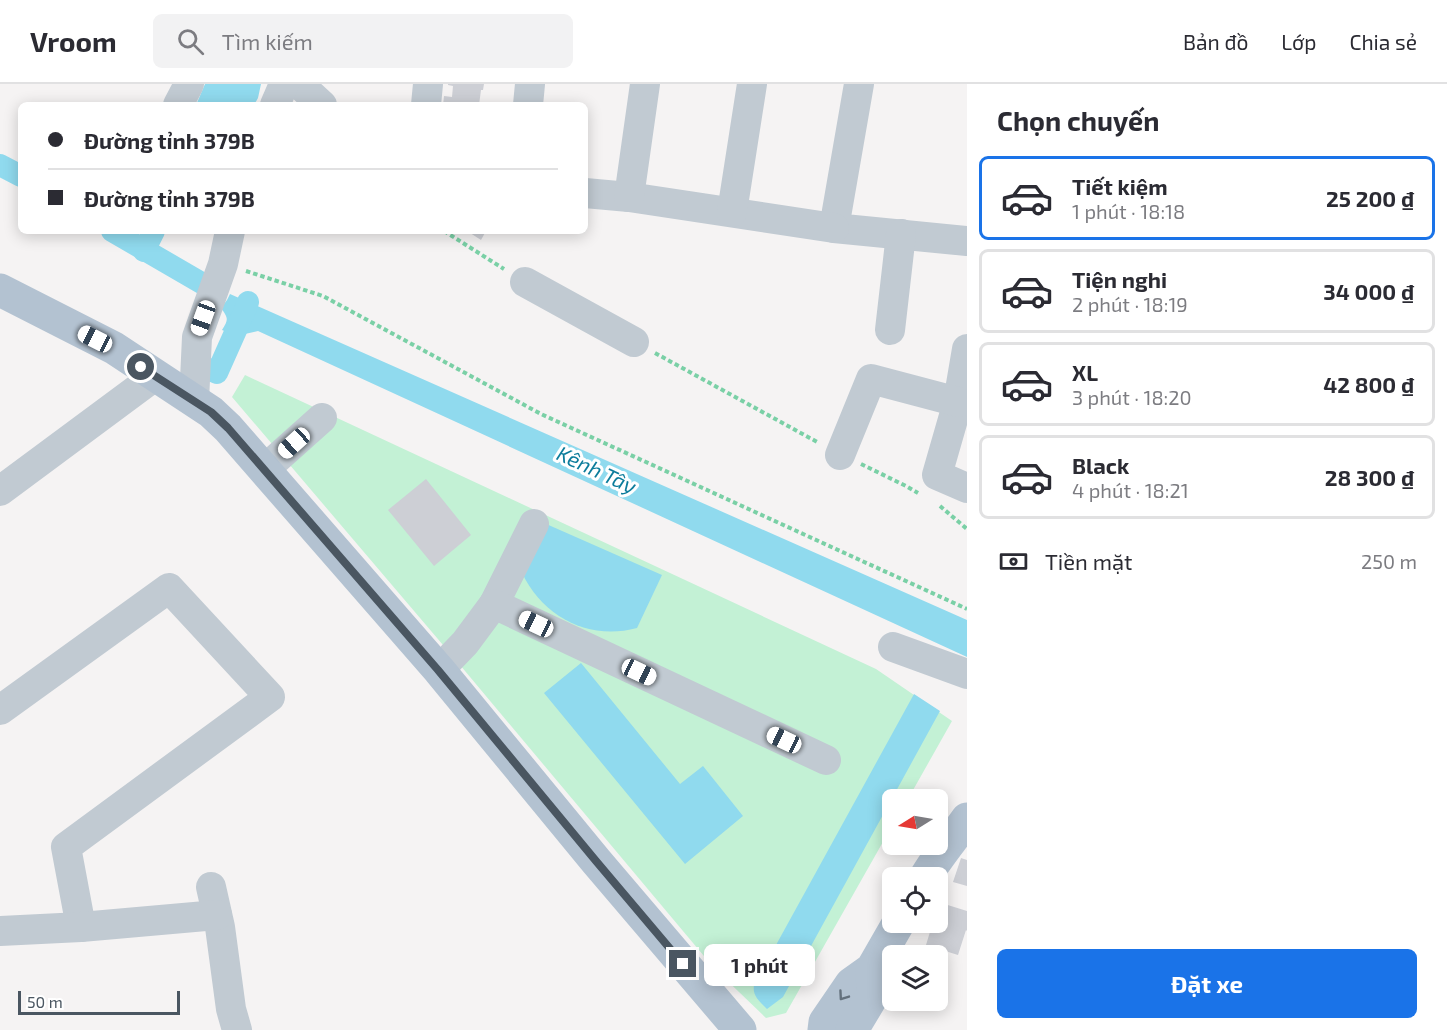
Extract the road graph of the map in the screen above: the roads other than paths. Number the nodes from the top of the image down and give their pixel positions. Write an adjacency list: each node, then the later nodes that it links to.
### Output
1 (189, 84): 9 (street)
2 (284, 84): 10 (street)
3 (299, 84): 11 (street)
4 (428, 84): 12 (street)
5 (530, 84): 13 (street)
6 (645, 84): 15 (street)
7 (752, 84): 16 (street)
8 (860, 84): 17 (street)
9 (180, 102)
10 (276, 102)
11 (319, 102)
12 (426, 102)
13 (528, 102)
14 (588, 193): 15 (street)
15 (628, 197): 16 (street)
16 (732, 212): 17 (street)
17 (834, 228): 19 (street)
18 (229, 234): 27 (street)
19 (901, 234): 20 (street); 23 (street)
20 (967, 241)
21 (525, 282): 24 (street)
22 (0, 290): 26 (main road)
23 (890, 330)
24 (634, 342)
25 (967, 349): 28 (street)
26 (155, 376): 27 (main road); 33 (street)
27 (194, 401): 31 (main road)
28 (958, 402): 30 (street); 32 (street)
29 (322, 418): 31 (street)
30 (840, 454)
31 (265, 469): 37 (main road)
32 (967, 488)
33 (0, 491)
34 (534, 524): 35 (street)
35 (494, 604): 37 (street); 40 (street)
36 (893, 647): 38 (street)
37 (438, 670): 49 (main road)
38 (967, 674)
39 (0, 710): 44 (street)
40 (826, 760)
41 (967, 819): 42 (main road)
42 (956, 853): 43 (main road)
43 (932, 867)
44 (81, 927): 45 (street); 48 (street)
45 (0, 931)
46 (893, 933): 47 (main road)
47 (872, 969): 50 (main road, one-way to 50); 51 (main road)
48 (237, 1030)
49 (740, 1030)
50 (824, 1030)
51 (852, 1030)

